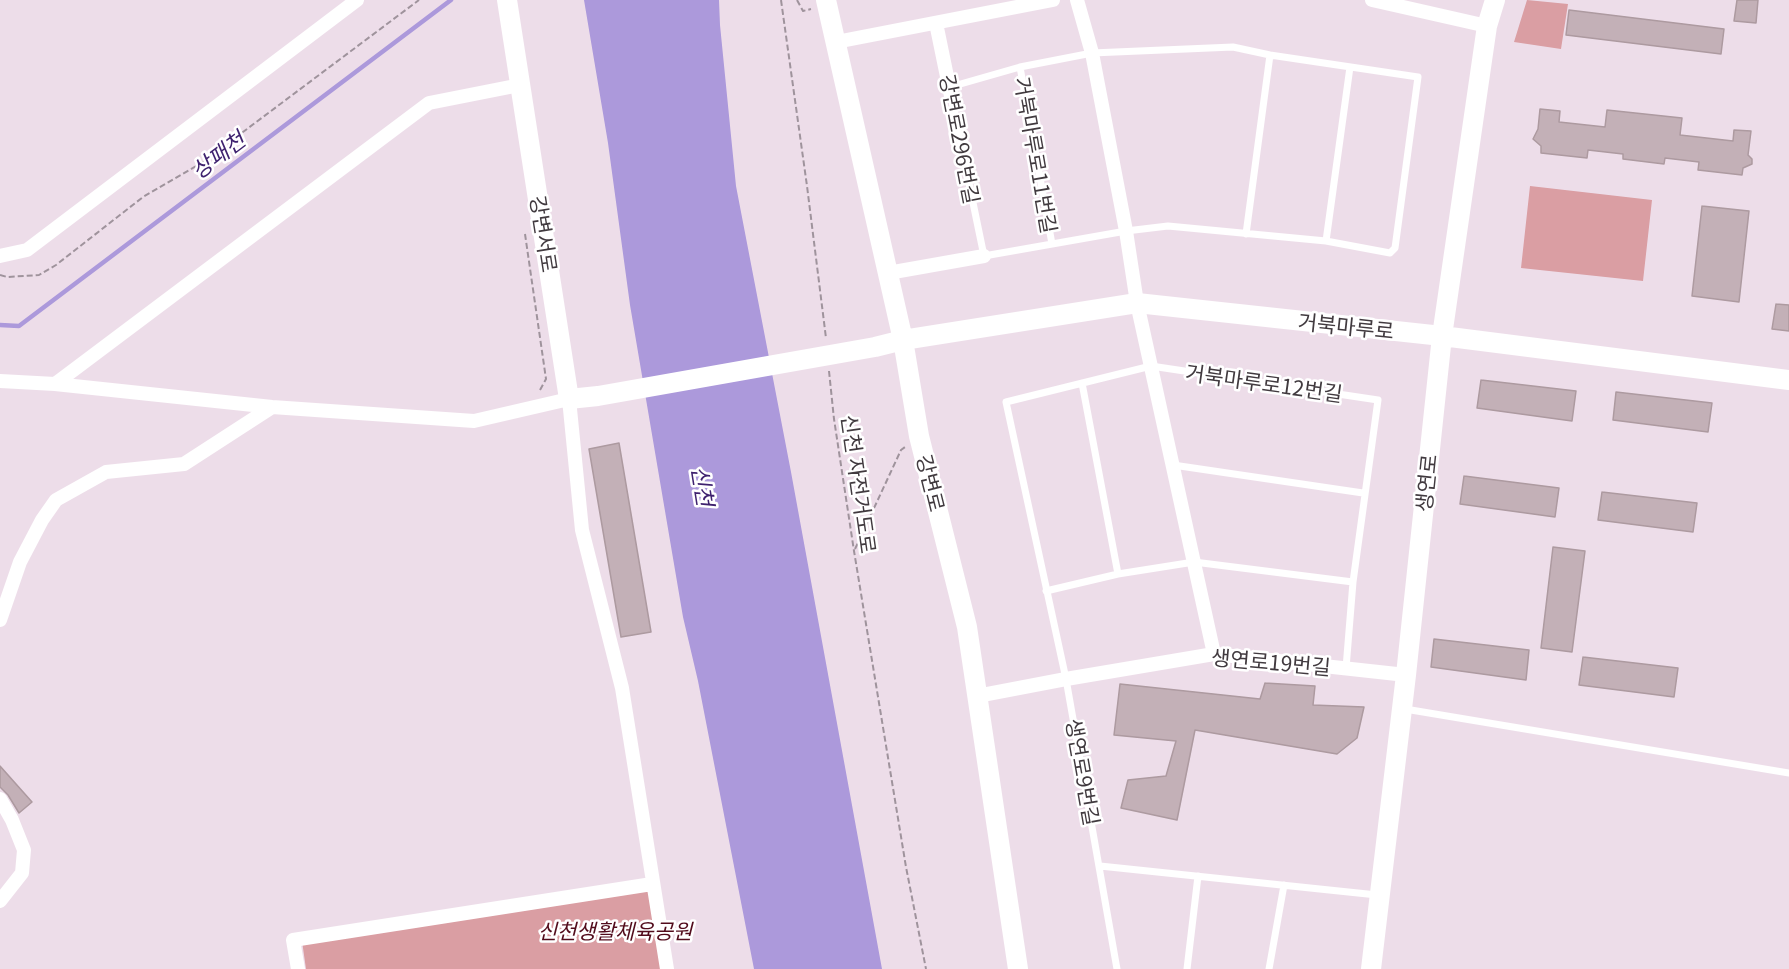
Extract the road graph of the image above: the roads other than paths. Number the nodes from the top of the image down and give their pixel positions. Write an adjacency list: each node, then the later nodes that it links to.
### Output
1 (357, 0): 21 (street)
2 (507, 0): 15 (street, 강변서로)
3 (826, 0): 10 (street, 강변로)
4 (1053, 0): 8 (street)
5 (1077, 0): 11 (street)
6 (1372, 0): 9 (street)
7 (1495, 0): 9 (street, 생연로)
8 (936, 23): 10 (street); 16 (street, 강변로296번길)
9 (1487, 26): 25 (street, 생연로)
10 (836, 42): 23 (street, 강변로)
11 (1092, 53): 12 (lane, 거북마루로11번길); 13 (lane, 거북마루로11번길); 17 (street)
12 (1270, 55): 14 (lane); 18 (lane)
13 (1020, 67): 16 (lane); 20 (lane, 거북마루로11번길)
14 (1350, 67): 19 (lane); 19 (lane)
15 (519, 77): 31 (street); 32 (street, 강변서로)
16 (951, 96): 22 (lane, 강변로296번길)
17 (1126, 231): 18 (lane, 거북마루로11번길); 20 (lane, 거북마루로11번길); 24 (street)
18 (1246, 234): 19 (lane)
19 (1326, 241)
20 (1052, 244): 22 (lane, 거북마루로11번길)
21 (0, 256)
22 (984, 256): 23 (street, 거북마루로11번길)
23 (888, 273): 26 (street, 강변로)
24 (1137, 303): 25 (street, 거북마루로); 26 (street, 거북마루로); 27 (street, 거북마루로12번길)
25 (1442, 336): 28 (street, 거북마루로); 43 (street, 생연로)
26 (903, 340): 32 (street, 거북마루로); 45 (street, 강변로)
27 (1151, 366): 30 (lane, 거북마루로12번길); 34 (street, 거북마루로12번길); 35 (lane, 거북마루로12번길)
28 (1789, 380)
29 (0, 381): 31 (street)
30 (1082, 383): 37 (lane); 39 (lane, 거북마루로12번길)
31 (55, 384): 33 (street)
32 (569, 399): 33 (street); 51 (street)
33 (272, 407): 40 (street)
34 (1173, 465): 35 (lane); 36 (street, 거북마루로12번길)
35 (1364, 493): 38 (lane)
36 (1194, 562): 37 (lane); 38 (lane); 41 (street, 거북마루로12번길)
37 (1118, 574): 39 (lane)
38 (1353, 582): 42 (lane)
39 (1046, 591): 44 (lane)
40 (0, 620)
41 (1214, 654): 42 (street, 생연로19번길); 44 (street, 생연로19번길)
42 (1346, 668): 43 (street, 생연로19번길)
43 (1406, 675): 46 (street, 생연로)
44 (1066, 679): 45 (street, 생연로19번길); 49 (lane, 생연로9번길)
45 (977, 696): 57 (street, 강변로)
46 (1402, 708): 47 (lane); 53 (street, 생연로)
47 (1789, 773)
48 (0, 799): 54 (street)
49 (1100, 866): 50 (lane); 58 (lane, 생연로9번길)
50 (1198, 876): 52 (lane); 59 (lane)
51 (652, 884): 55 (street); 56 (street)
52 (1284, 885): 53 (lane); 60 (lane)
53 (1380, 896): 61 (street, 생연로)
54 (0, 901)
55 (298, 969)
56 (667, 969)
57 (1018, 969)
58 (1117, 969)
59 (1187, 969)
60 (1269, 969)
61 (1371, 969)

